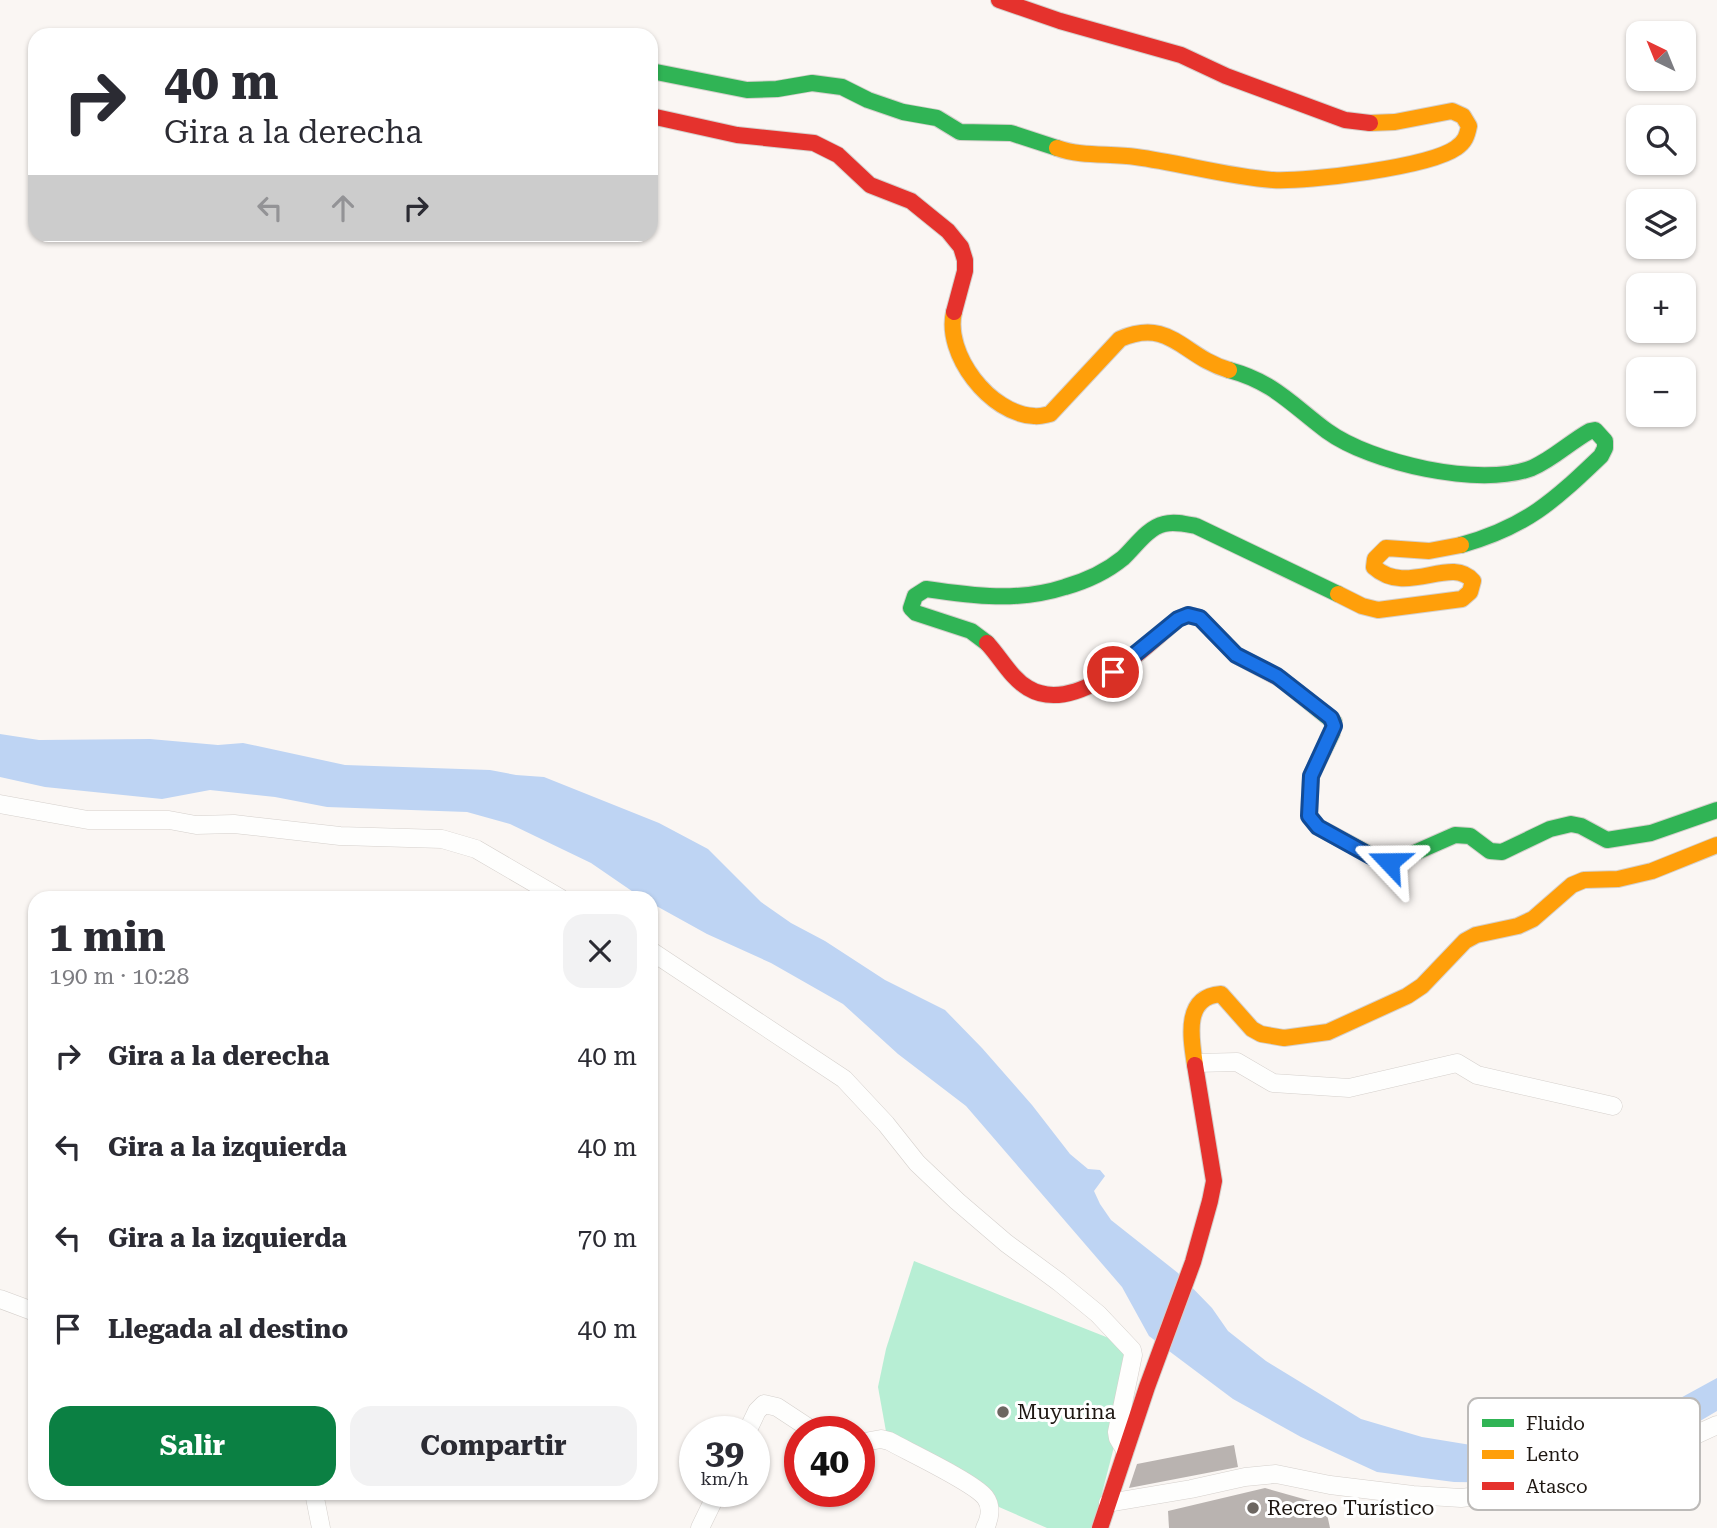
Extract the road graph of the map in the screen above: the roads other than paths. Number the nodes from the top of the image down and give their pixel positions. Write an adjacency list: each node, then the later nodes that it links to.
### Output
1 (999, 0): 2 (street)
2 (658, 72)
3 (658, 118): 5 (street)
4 (0, 804): 7 (street)
5 (1717, 810)
6 (1717, 845): 9 (street)
7 (548, 891)
8 (658, 956): 18 (street)
9 (1196, 1063): 10 (street); 18 (street)
10 (1613, 1106)
11 (0, 1299): 12 (street)
12 (28, 1309)
13 (755, 1416): 14 (street)
14 (791, 1416)
15 (1717, 1425): 16 (street)
16 (1700, 1433)
17 (875, 1440): 25 (street)
18 (1125, 1450): 21 (street)
19 (1468, 1497): 21 (street)
20 (315, 1500): 23 (street)
21 (1108, 1503): 26 (street)
22 (710, 1507): 24 (street)
23 (321, 1528)
24 (700, 1528)
25 (985, 1528)
26 (1100, 1528)

